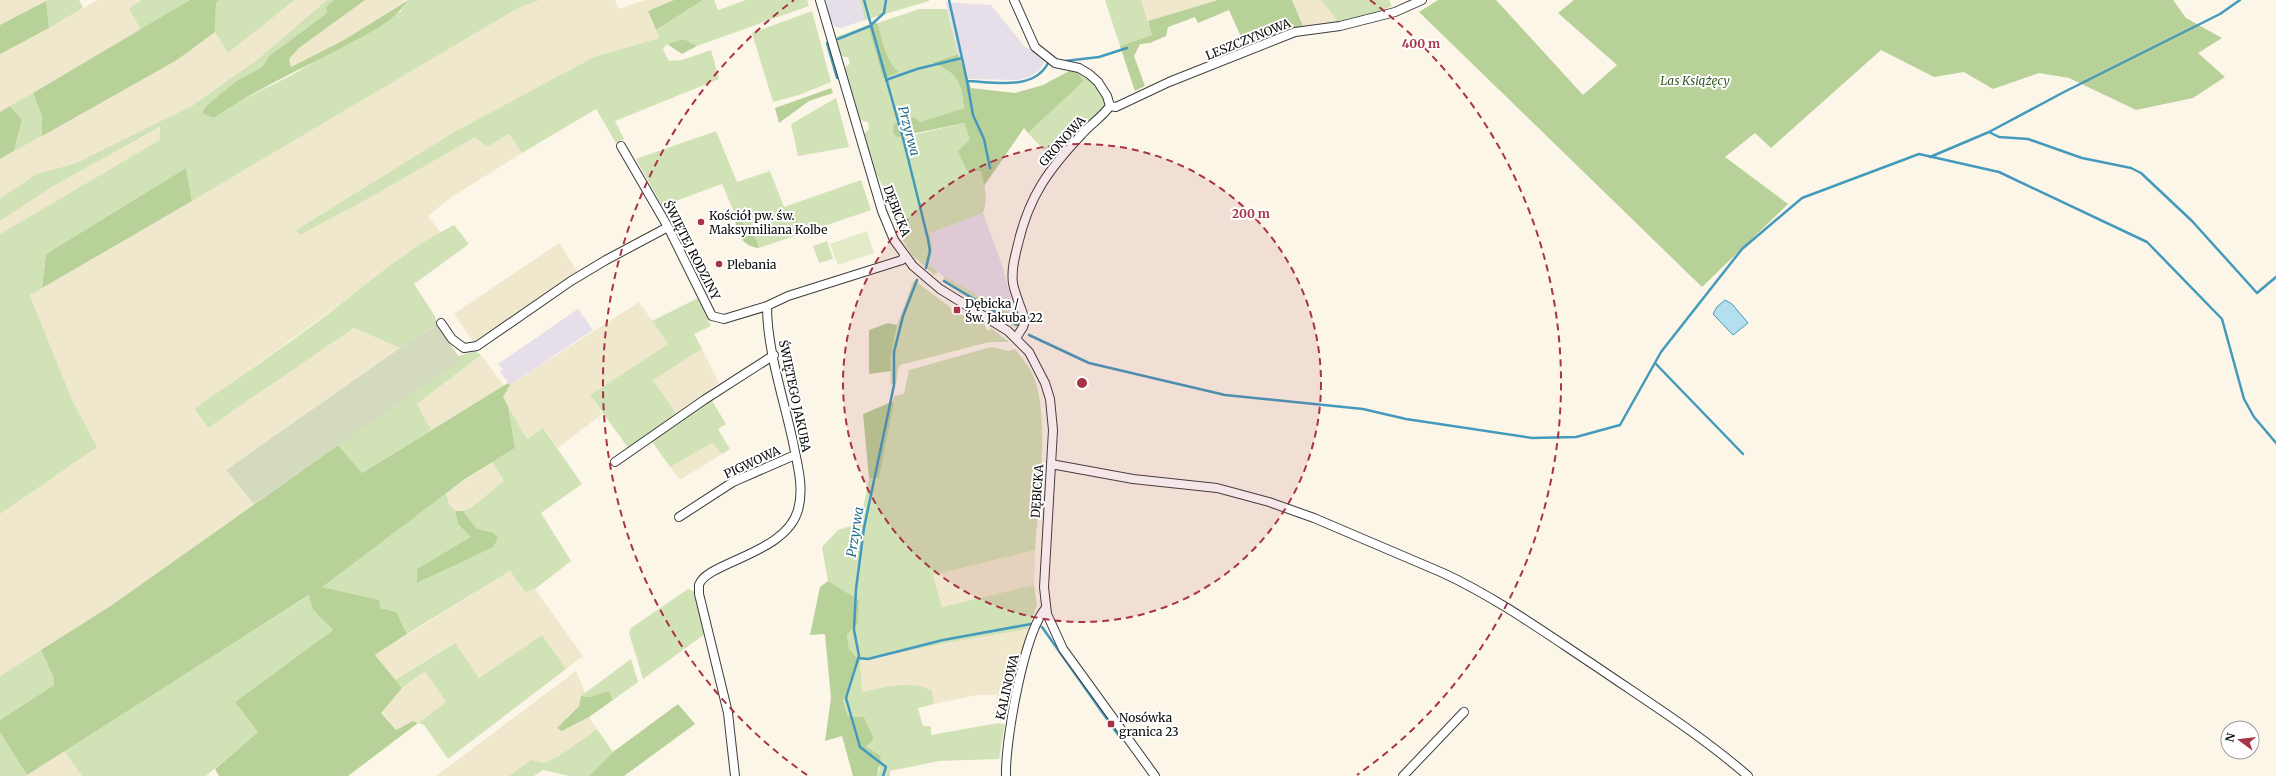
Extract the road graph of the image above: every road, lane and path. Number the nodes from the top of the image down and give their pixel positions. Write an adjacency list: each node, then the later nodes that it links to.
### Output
1 (820, 0): 7 (street, DĘBICKA)
2 (1014, 0): 4 (street)
3 (1422, 0): 4 (street, LESZCZYNOWA)
4 (1110, 106): 10 (street, GRONOWA)
5 (621, 146): 6 (street, ŚWIĘTEJ RODZINY)
6 (668, 227): 8 (street, ŚWIĘTEJ RODZINY); 9 (street)
7 (904, 256): 8 (street); 10 (street, DĘBICKA)
8 (767, 306): 11 (street, ŚWIĘTEGO JAKUBA)
9 (441, 323)
10 (1016, 338): 14 (street, DĘBICKA)
11 (774, 355): 12 (street, ŚWIĘTEGO JAKUBA); 13 (street)
12 (795, 455): 15 (street, PIGWOWA); 18 (street, ŚWIĘTEGO JAKUBA)
13 (615, 462)
14 (1051, 464): 16 (street, DĘBICKA); 22 (street)
15 (679, 517)
16 (1046, 608): 19 (street, KALINOWA); 20 (street, DĘBICKA)
17 (1464, 712): 21 (street)
18 (735, 776)
19 (1006, 776)
20 (1155, 776)
21 (1403, 776)
22 (1748, 776)

